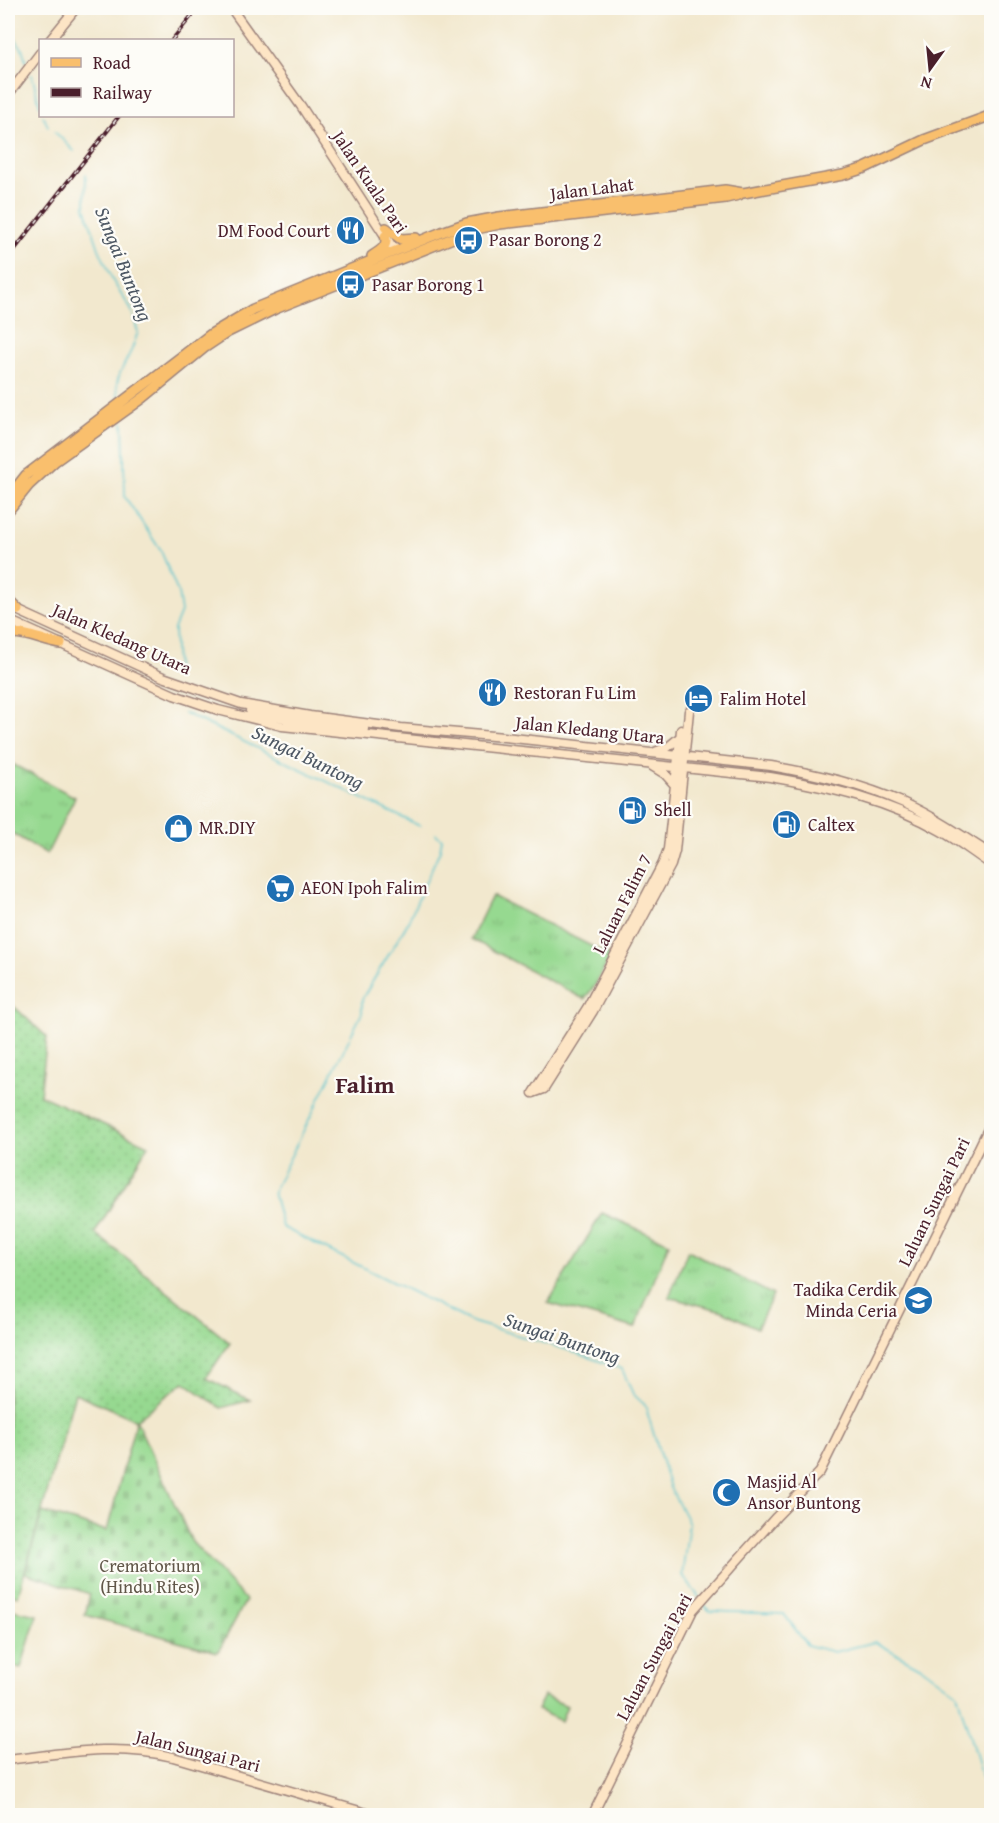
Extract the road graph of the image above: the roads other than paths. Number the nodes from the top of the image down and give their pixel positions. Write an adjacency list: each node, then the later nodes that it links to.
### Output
1 (71, 8): 4 (main road)
2 (76, 8): 4 (main road)
3 (231, 8): 12 (main road, Jalan Kuala Pari)
4 (62, 25): 5 (main road)
5 (51, 39)
6 (39, 54): 7 (main road)
7 (8, 95)
8 (992, 115): 10 (main road, Jalan Lahat)
9 (992, 122): 10 (main road, Jalan Lahat)
10 (942, 133): 11 (main road, Jalan Lahat)
11 (470, 227): 12 (main road); 13 (main road); 15 (main road)
12 (386, 232): 13 (main road, Jalan Kuala Pari); 14 (main road)
13 (397, 250): 14 (main road); 15 (main road)
14 (361, 265): 16 (main road)
15 (330, 289): 16 (main road)
16 (12, 498): 17 (main road)
17 (8, 512)
18 (8, 600): 20 (main road)
19 (8, 606): 20 (main road, Jalan Kledang Utara)
20 (18, 610): 23 (main road); 27 (main road, Jalan Kledang Utara)
21 (8, 620): 23 (main road, Jalan Kledang Utara)
22 (8, 634): 24 (main road)
23 (41, 635): 24 (main road, Jalan Kledang Utara)
24 (61, 644): 30 (main road, Jalan Kledang Utara)
25 (686, 711): 26 (main road, Laluan Falim 7)
26 (683, 737): 27 (main road); 28 (main road, Laluan Falim 7); 29 (main road)
27 (652, 754): 28 (main road, Jalan Kledang Utara)
28 (681, 757): 29 (main road, Jalan Kledang Utara); 31 (main road, Laluan Falim 7)
29 (702, 759): 34 (main road, Jalan Kledang Utara)
30 (649, 765): 31 (main road, Jalan Kledang Utara); 33 (main road)
31 (680, 767): 32 (main road, Jalan Kledang Utara); 33 (main road, Laluan Falim 7)
32 (706, 770): 33 (main road); 35 (main road, Jalan Kledang Utara)
33 (678, 785): 36 (main road, Laluan Falim 7)
34 (992, 855)
35 (992, 865)
36 (533, 1093)
37 (992, 1122): 42 (main road, Laluan Sungai Pari)
38 (8, 1760): 39 (main road, Jalan Sungai Pari)
39 (357, 1810): 40 (main road); 41 (main road, Jalan Sungai Pari)
40 (367, 1815)
41 (377, 1815)
42 (592, 1815)

